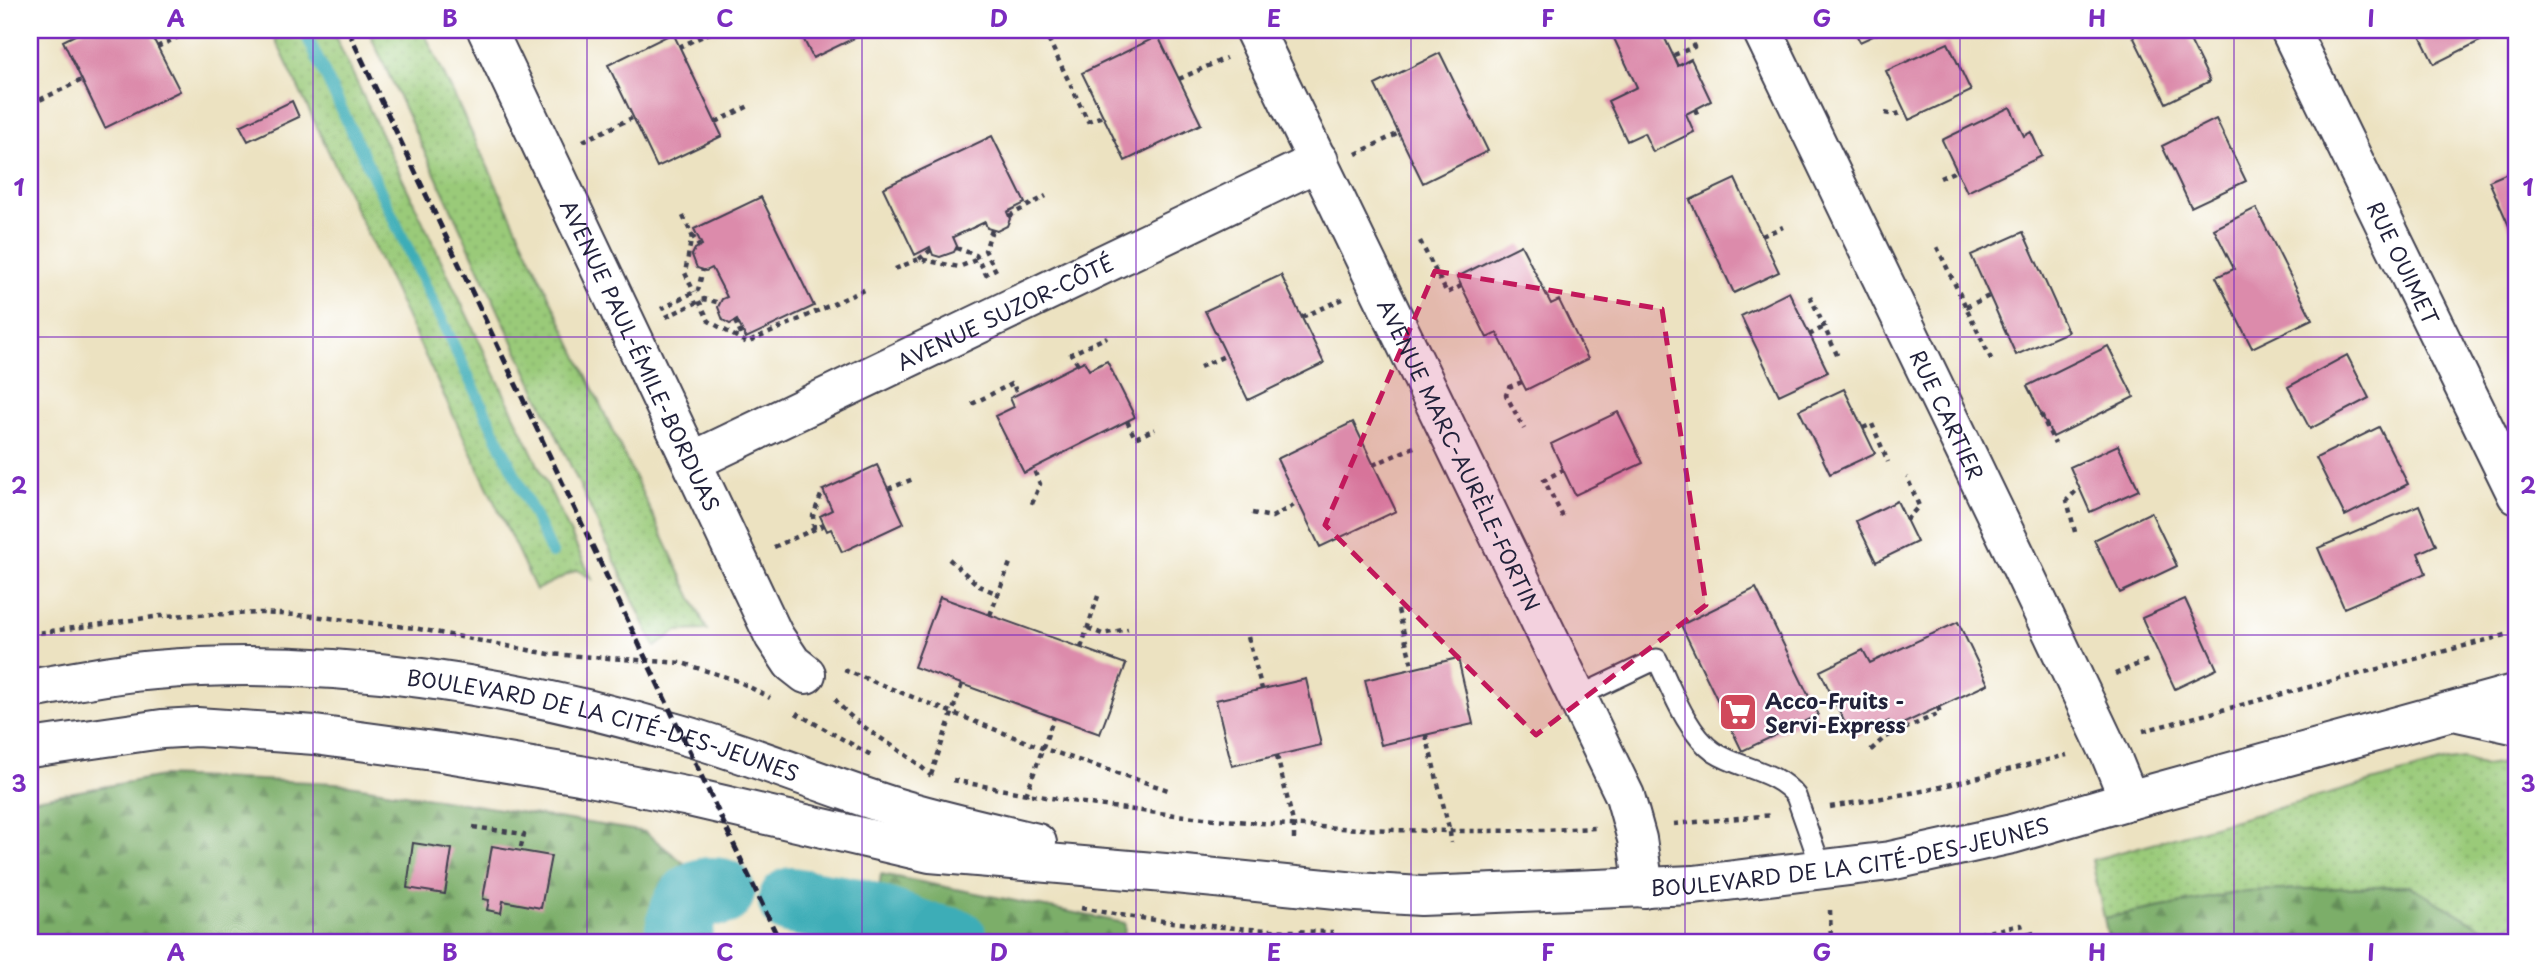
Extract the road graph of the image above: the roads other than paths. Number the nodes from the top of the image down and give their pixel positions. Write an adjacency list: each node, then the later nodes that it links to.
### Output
1 (488, 30): 6 (street, AVENUE PAUL-ÉMILE-BORDUAS)
2 (1762, 30): 15 (street, RUE CARTIER)
3 (2290, 30): 7 (street, RUE OUIMET)
4 (1244, 42): 5 (street, AVENUE MARC-AURÈLE-FORTIN)
5 (1332, 160): 6 (street, AVENUE SUZOR-CÔTÉ); 11 (street, AVENUE MARC-AURÈLE-FORTIN)
6 (692, 461): 8 (street, AVENUE PAUL-ÉMILE-BORDUAS)
7 (2517, 495)
8 (823, 676)
9 (30, 689): 17 (street, BOULEVARD DE LA CITÉ-DES-JEUNES)
10 (2517, 693): 12 (street, BOULEVARD DE LA CITÉ-DES-JEUNES)
11 (1577, 697): 16 (lane); 18 (street, AVENUE MARC-AURÈLE-FORTIN)
12 (2452, 710): 13 (street); 15 (street, BOULEVARD DE LA CITÉ-DES-JEUNES)
13 (2517, 725)
14 (30, 748): 17 (street, BOULEVARD DE LA CITÉ-DES-JEUNES)
15 (2129, 800): 16 (street, BOULEVARD DE LA CITÉ-DES-JEUNES)
16 (1822, 870): 18 (street, BOULEVARD DE LA CITÉ-DES-JEUNES)
17 (1165, 873): 18 (street, BOULEVARD DE LA CITÉ-DES-JEUNES)
18 (1644, 888)

